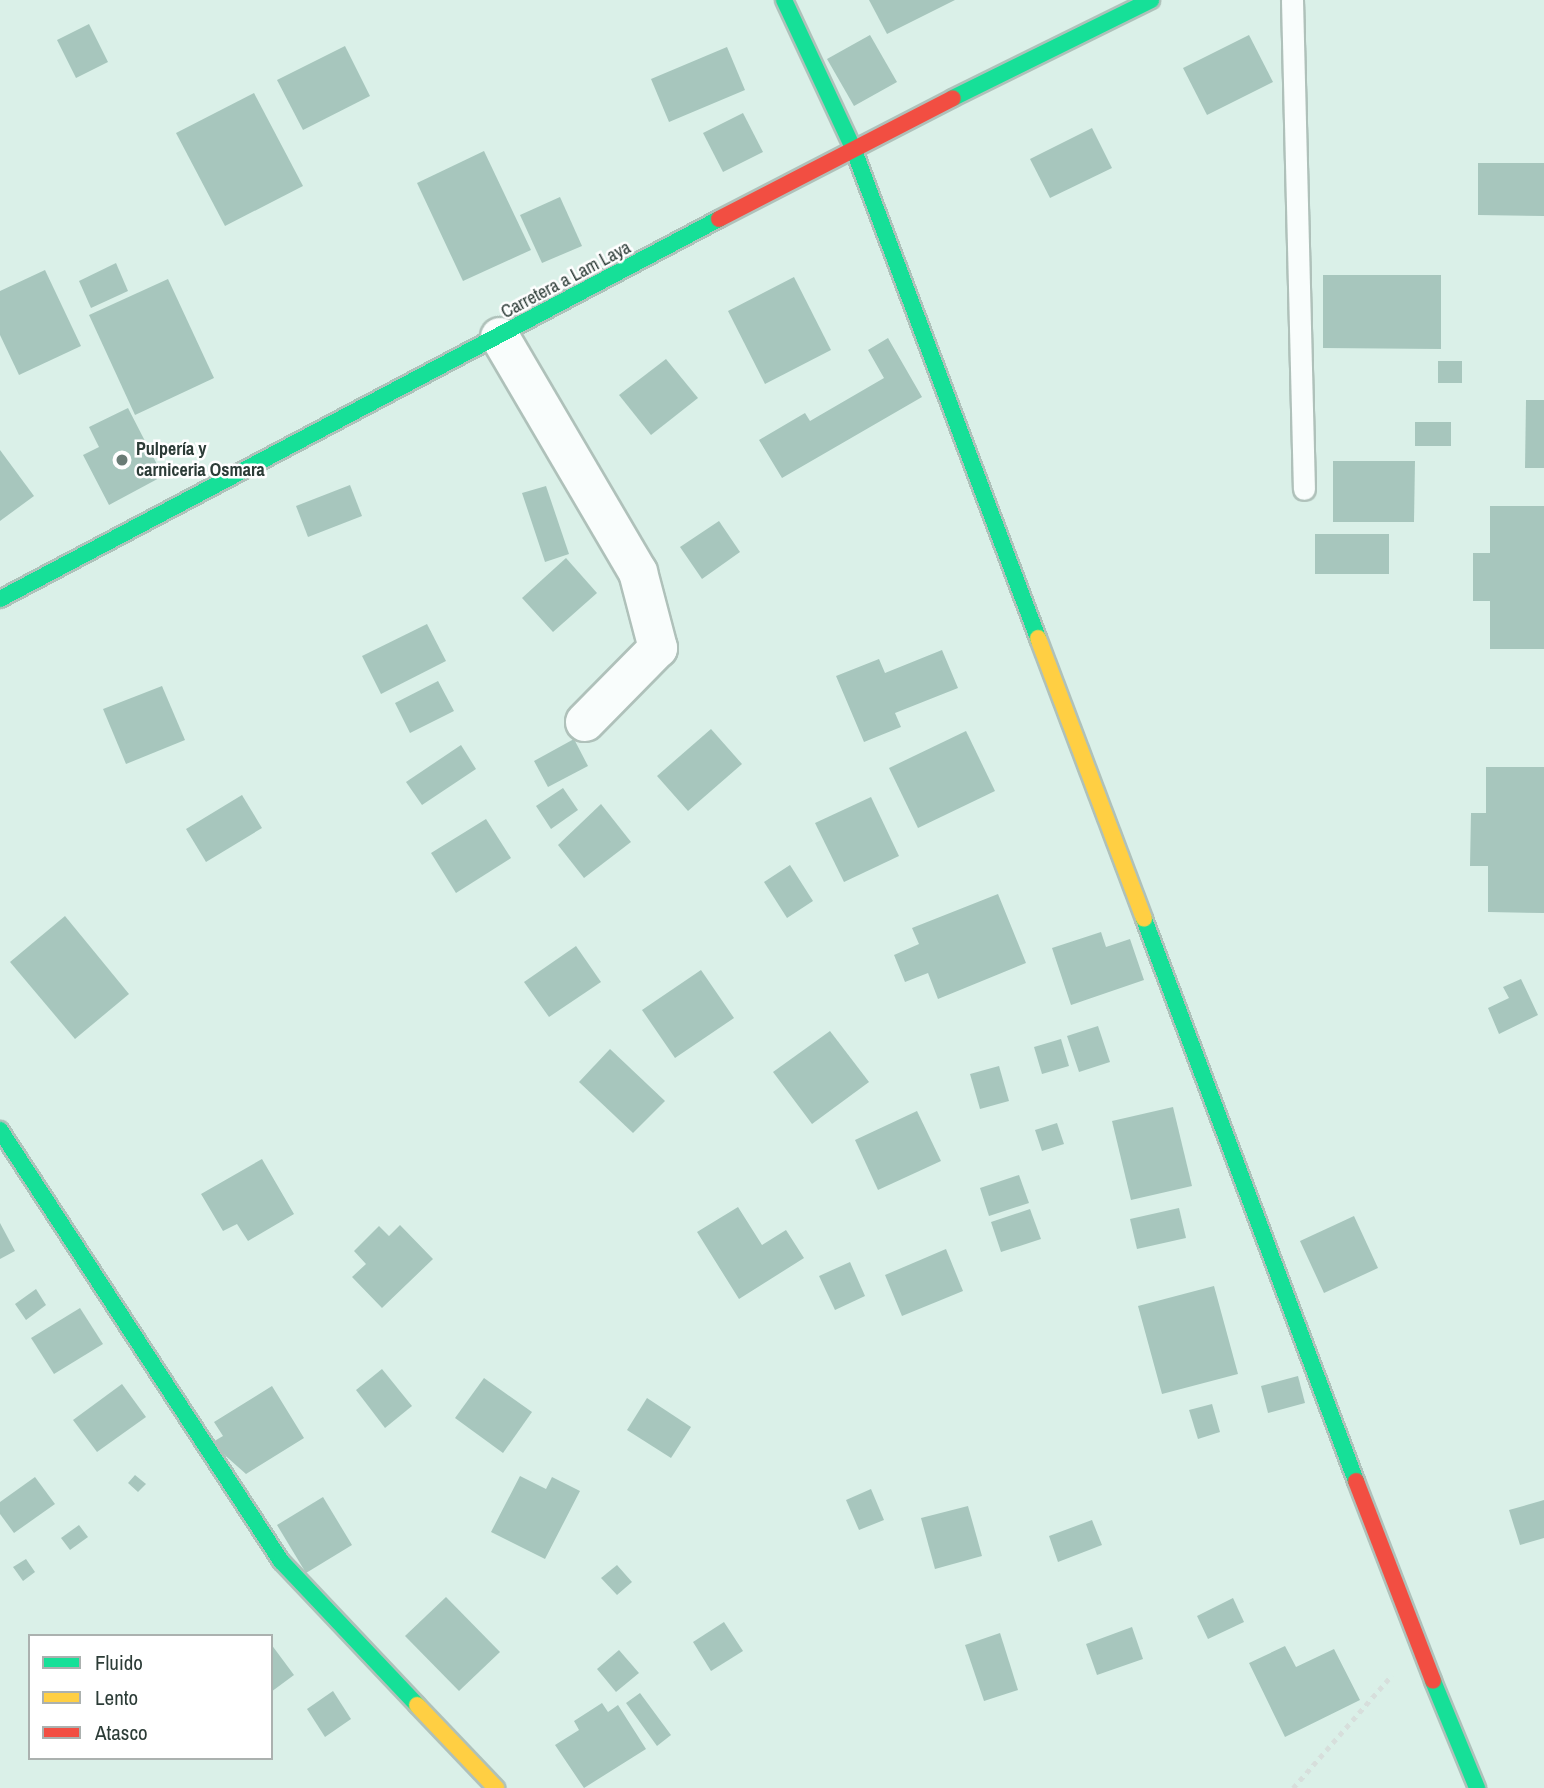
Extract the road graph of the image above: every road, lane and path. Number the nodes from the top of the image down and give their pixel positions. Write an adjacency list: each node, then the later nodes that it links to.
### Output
1 (784, 0): 4 (street)
2 (1152, 0): 4 (street, Carretera a Lam Laya)
3 (1292, 0): 6 (lane)
4 (853, 148): 5 (street, Carretera a Lam Laya); 10 (street)
5 (500, 337): 7 (street, Carretera a Lam Laya); 8 (street)
6 (1304, 489)
7 (0, 599)
8 (585, 722)
9 (0, 1130): 11 (street)
10 (1418, 1645): 12 (path); 13 (street)
11 (496, 1788)
12 (1293, 1788)
13 (1477, 1788)

